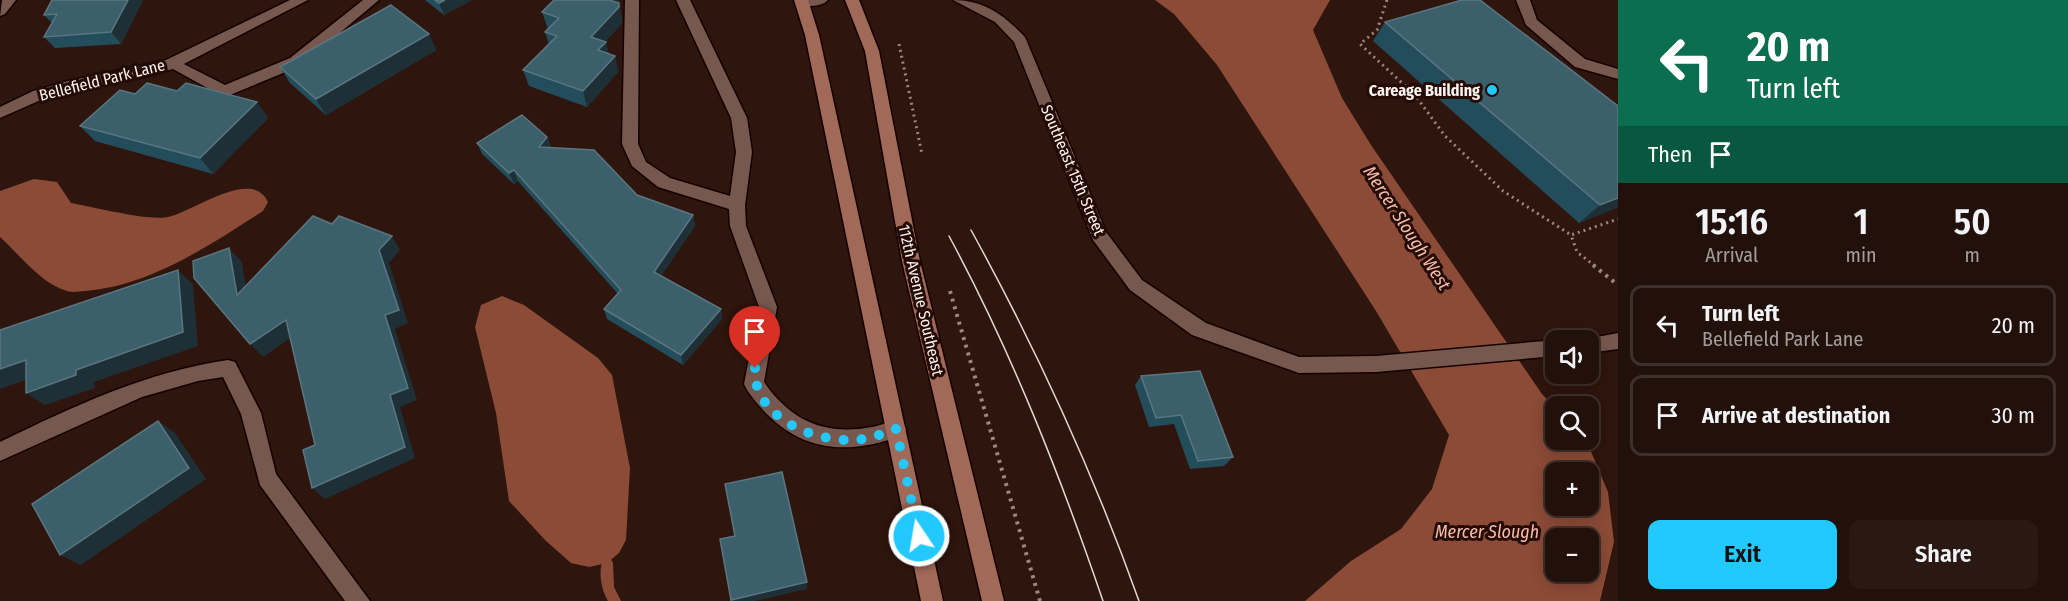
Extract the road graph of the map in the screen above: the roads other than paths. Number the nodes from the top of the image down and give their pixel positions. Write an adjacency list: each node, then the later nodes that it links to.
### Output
1 (9, 0): 11 (street)
2 (301, 0): 12 (street, Bellefield Park Lane)
3 (372, 0): 12 (street)
4 (632, 0): 15 (street)
5 (683, 0): 15 (street)
6 (821, 0): 10 (street)
7 (852, 0): 23 (main road, 112th Avenue Southeast)
8 (960, 0): 18 (street, Southeast 15th Street)
9 (1523, 0): 13 (street)
10 (802, 1): 19 (main road)
11 (0, 11)
12 (171, 64): 14 (street, Bellefield Park Lane)
13 (1618, 74)
14 (0, 113)
15 (737, 205): 19 (street)
16 (1618, 341): 17 (street)
17 (1599, 344)
18 (1545, 349)
19 (896, 429): 22 (main road)
20 (0, 452): 21 (street)
21 (359, 601)
22 (932, 601)
23 (993, 601)

